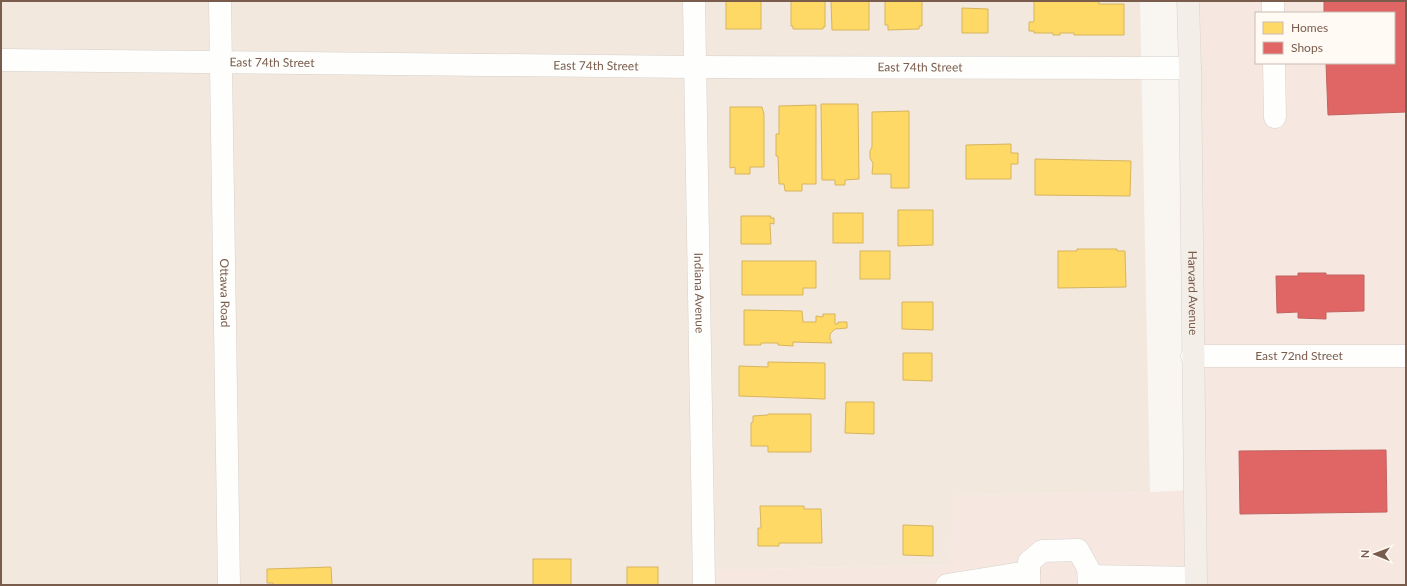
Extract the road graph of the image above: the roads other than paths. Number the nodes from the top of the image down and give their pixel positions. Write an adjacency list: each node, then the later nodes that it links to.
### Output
1 (220, 1): 7 (street, Ottawa Road)
2 (694, 1): 9 (street, Indiana Avenue)
3 (1188, 1): 10 (main road, Harvard Avenue)
4 (1273, 1): 5 (street)
5 (1273, 12)
6 (1, 60): 7 (street, East 74th Street)
7 (222, 62): 9 (street, East 74th Street); 17 (street, Ottawa Road)
8 (1274, 64): 11 (street)
9 (694, 67): 10 (street, East 74th Street); 18 (street, Indiana Avenue)
10 (1190, 68): 12 (main road, Harvard Avenue)
11 (1275, 117)
12 (1192, 356): 13 (street, East 72nd Street); 16 (main road, Harvard Avenue)
13 (1406, 356)
14 (1029, 579): 15 (street); 19 (street)
15 (1089, 581): 16 (street)
16 (1195, 582)
17 (229, 585)
18 (704, 585)
19 (947, 585)

